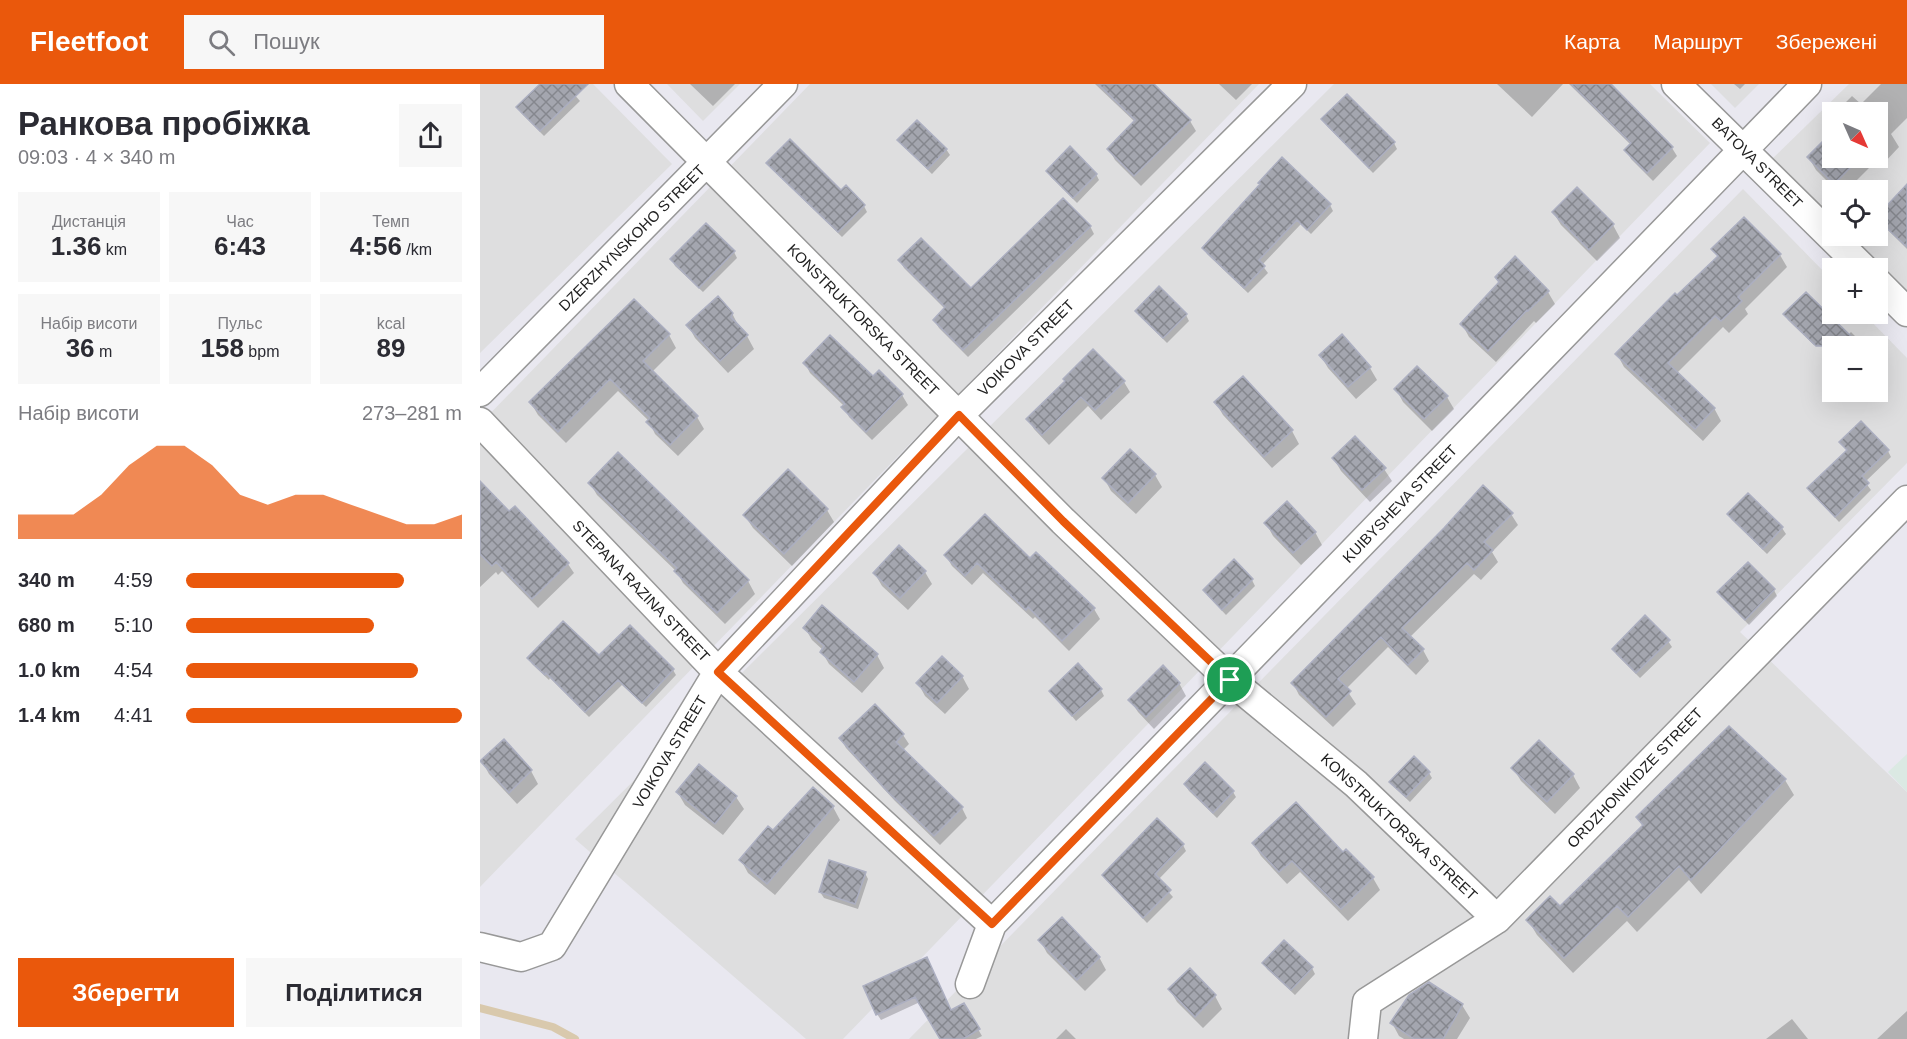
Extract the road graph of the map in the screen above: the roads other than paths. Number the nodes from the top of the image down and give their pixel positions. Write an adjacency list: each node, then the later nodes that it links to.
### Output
1 (630, 84): 7 (street, KONSTRUKTORSKA STREET)
2 (783, 84): 7 (street, DZERZHYNSKOHO STREET)
3 (1292, 84): 12 (street, VOIKOVA STREET)
4 (1676, 84): 6 (street, BATOVA STREET)
5 (1808, 84): 6 (street, KUIBYSHEVA STREET)
6 (1743, 149): 8 (street, BATOVA STREET); 16 (street, KUIBYSHEVA STREET)
7 (706, 163): 11 (street, DZERZHYNSKOHO STREET); 12 (street, KONSTRUKTORSKA STREET)
8 (1853, 258)
9 (1888, 293): 10 (street)
10 (1907, 312)
11 (480, 392)
12 (959, 415): 15 (street, VOIKOVA STREET); 16 (street, KONSTRUKTORSKA STREET)
13 (480, 422): 15 (street, STEPANA RAZINA STREET)
14 (1907, 500): 17 (street, ORDZHONIKIDZE STREET)
15 (718, 672): 18 (street, STEPANA RAZINA STREET); 19 (street, VOIKOVA STREET)
16 (1230, 680): 17 (street, KONSTRUKTORSKA STREET); 18 (street, KUIBYSHEVA STREET)
17 (1497, 919): 21 (street, ORDZHONIKIDZE STREET)
18 (992, 924): 20 (street)
19 (480, 947)
20 (970, 984)
21 (1363, 1039)

